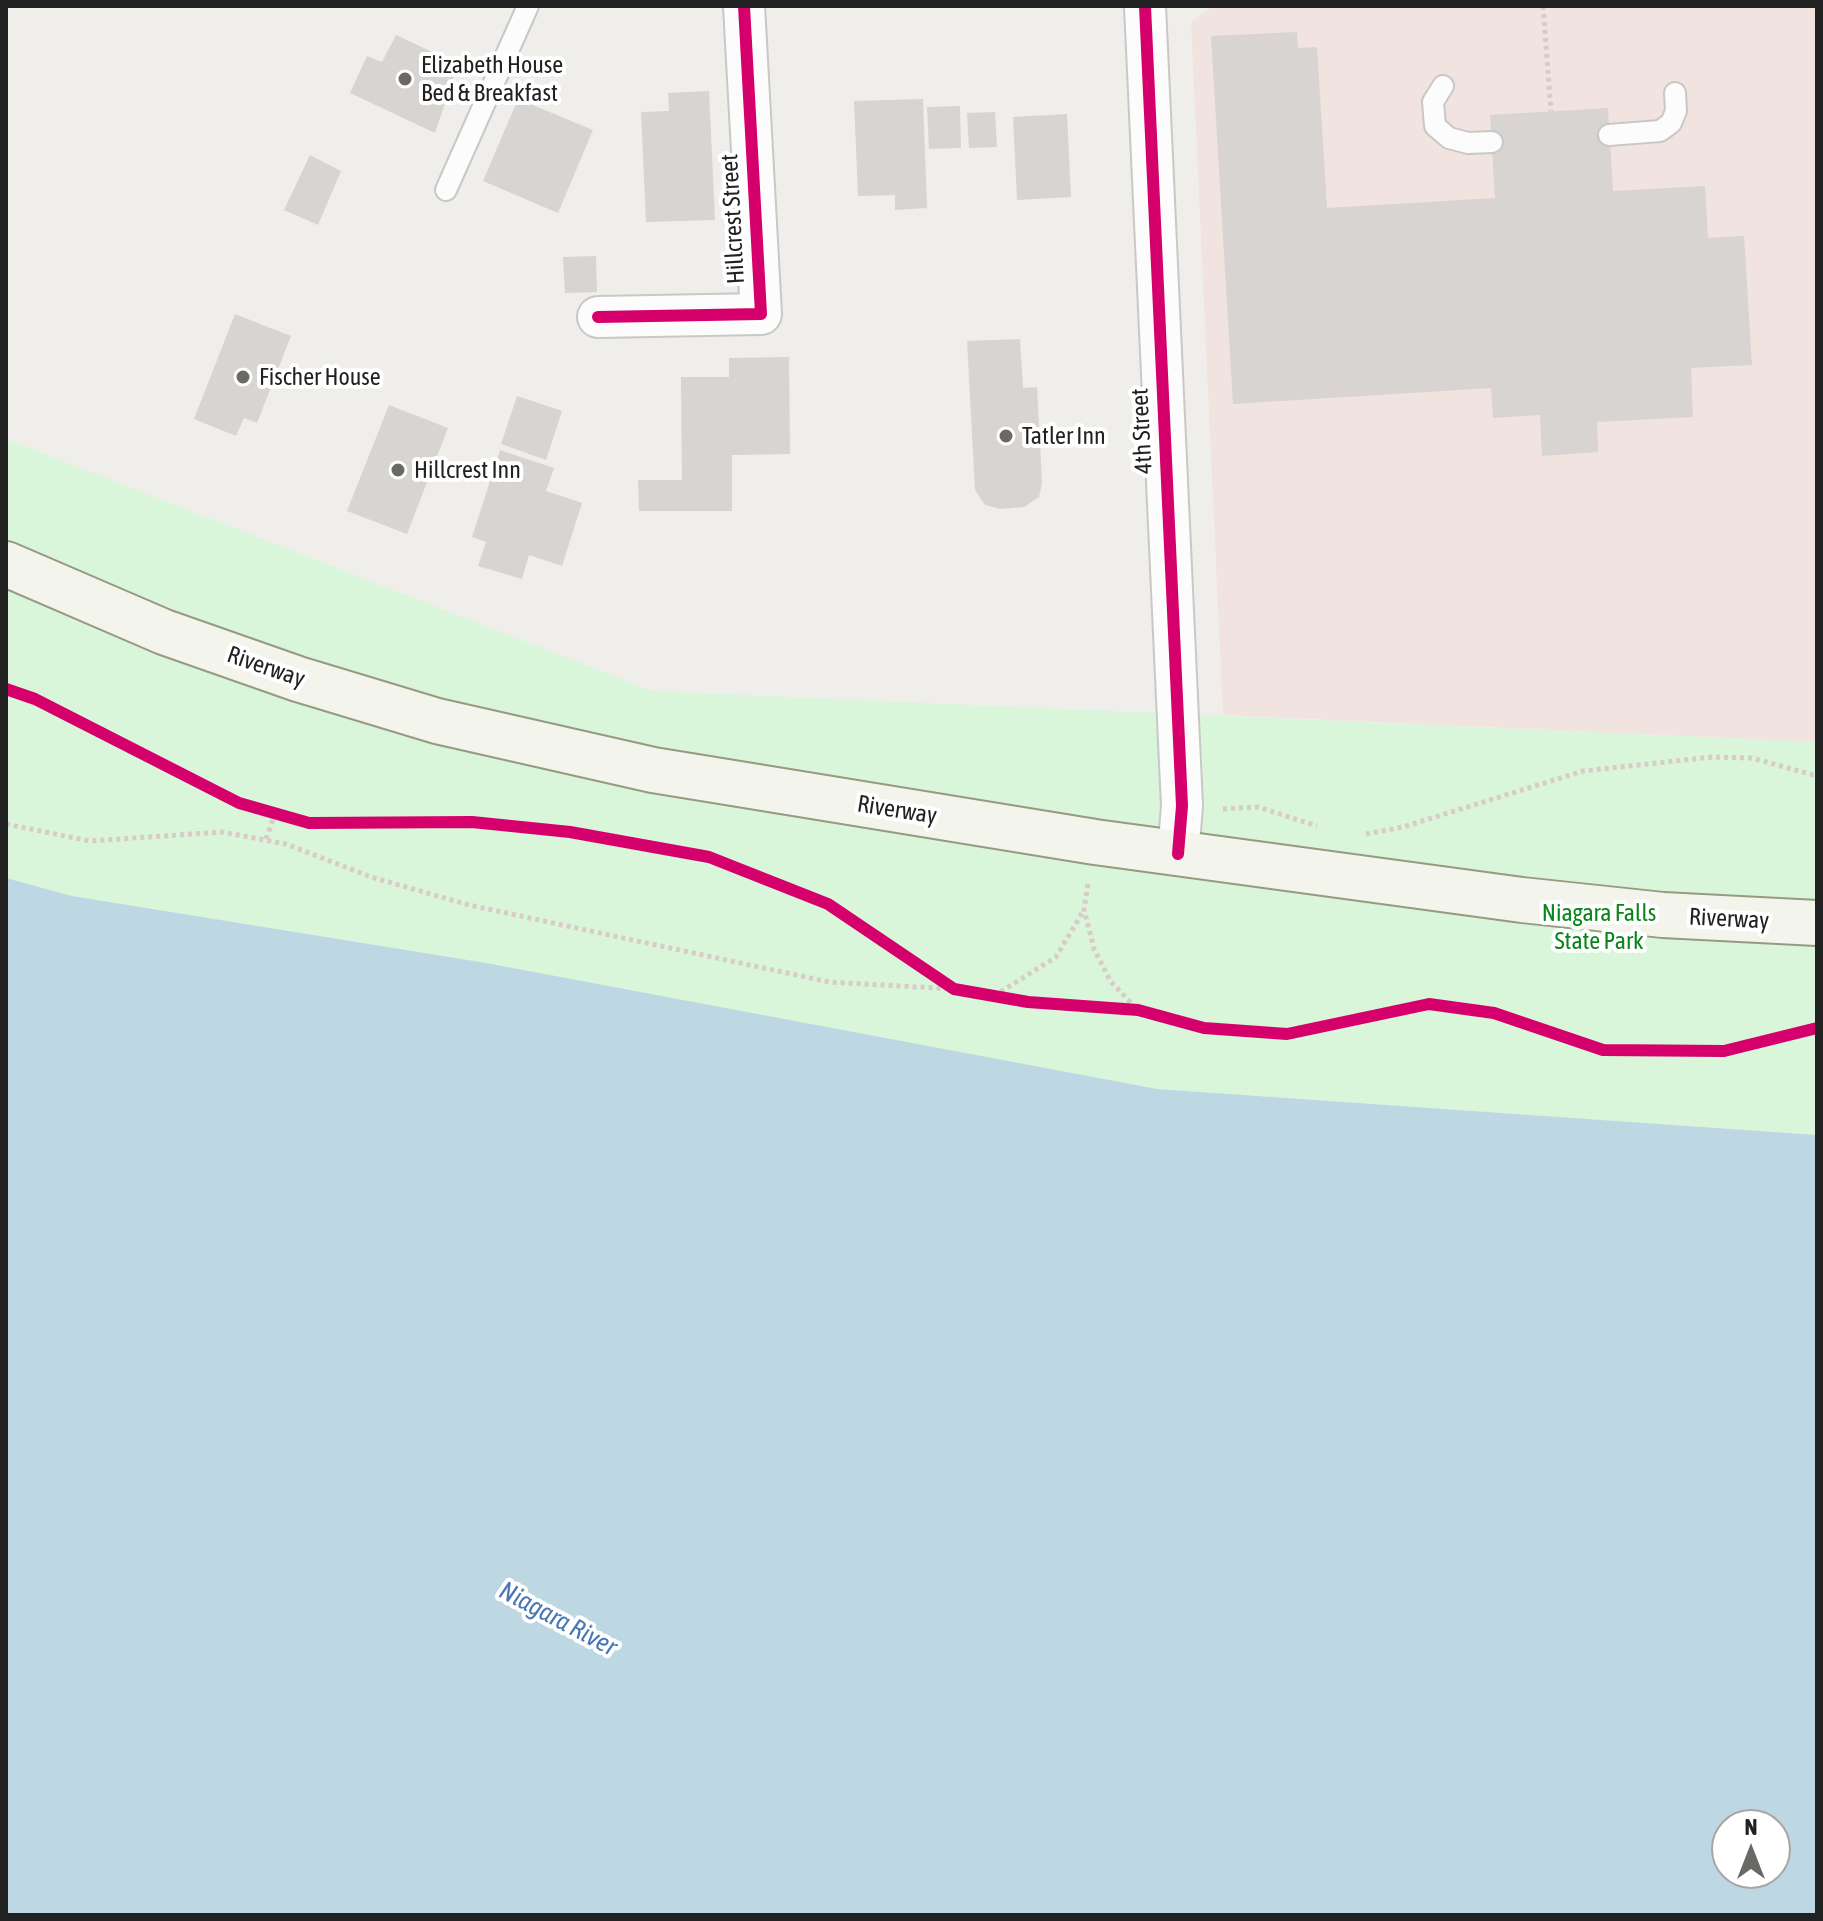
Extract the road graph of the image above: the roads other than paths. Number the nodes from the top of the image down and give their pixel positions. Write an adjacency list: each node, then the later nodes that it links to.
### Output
1 (528, 6): 8 (lane)
2 (744, 6): 9 (street, Hillcrest Street)
3 (1145, 6): 11 (street, 4th Street)
4 (1443, 86): 7 (lane)
5 (1675, 93): 6 (lane)
6 (1609, 135)
7 (1492, 142)
8 (446, 190)
9 (598, 317)
10 (6, 564): 11 (main road, Riverway)
11 (1178, 854): 12 (main road, Riverway)
12 (1817, 923)

